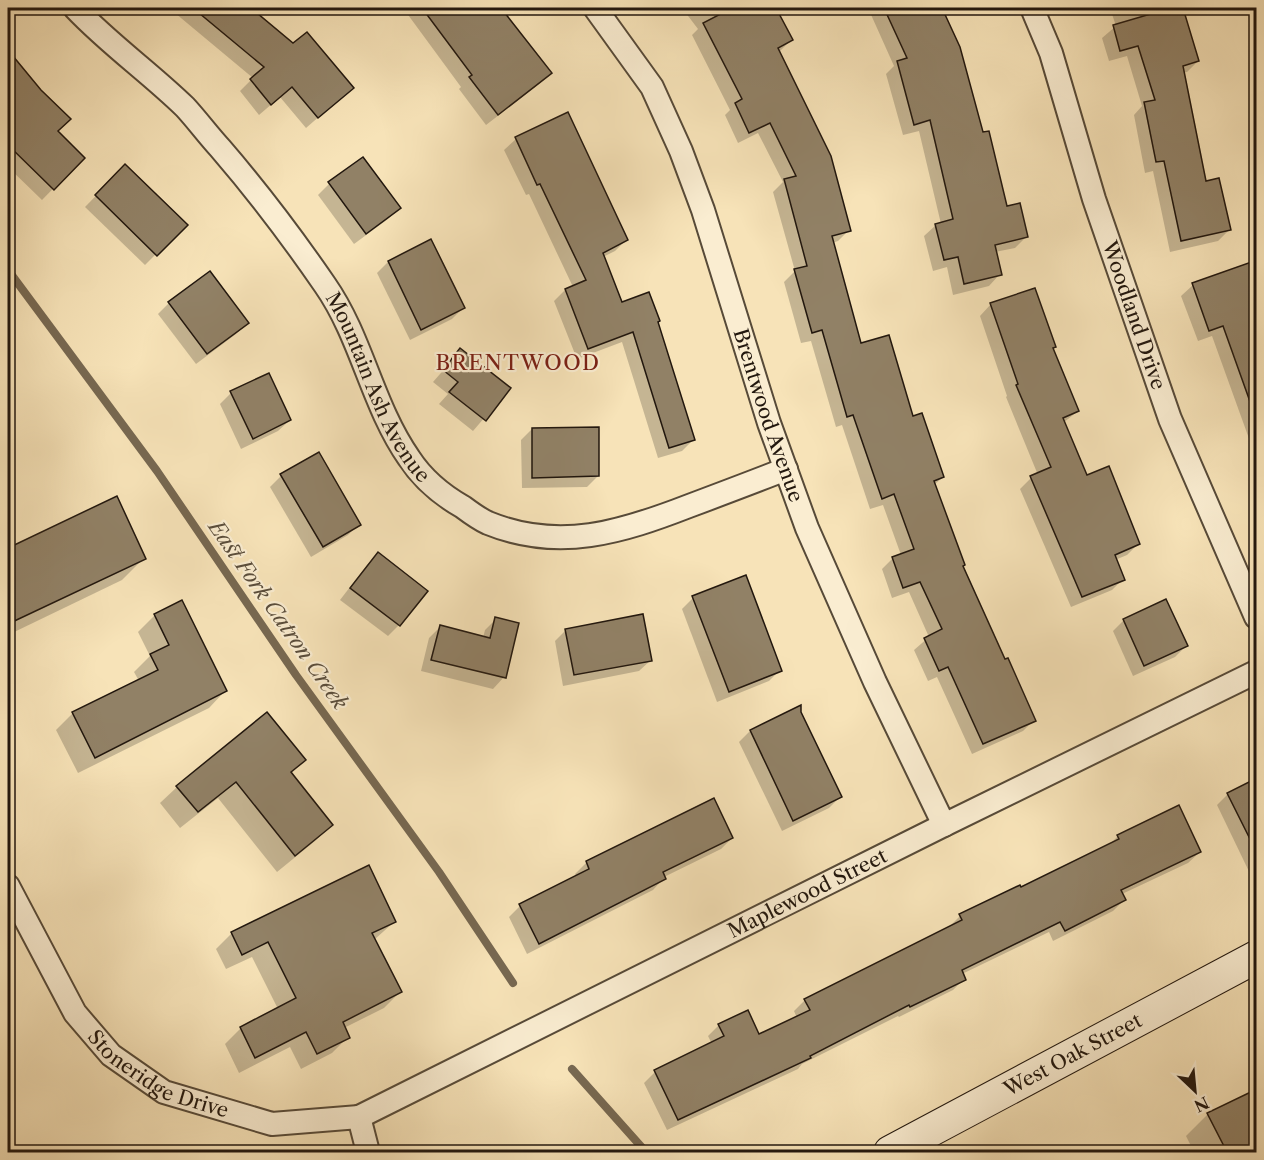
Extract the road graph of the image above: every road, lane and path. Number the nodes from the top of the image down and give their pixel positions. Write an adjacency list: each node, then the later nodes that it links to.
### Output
1 (75, 8): 4 (street, Mountain Ash Avenue)
2 (595, 8): 4 (street, Brentwood Avenue)
3 (1032, 8): 5 (street, Woodland Drive)
4 (786, 469): 7 (street, Brentwood Avenue)
5 (1257, 617)
6 (1257, 672): 7 (street, Maplewood Street)
7 (944, 825): 10 (street, Maplewood Street)
8 (8, 886): 10 (street, Stoneridge Drive)
9 (1257, 957): 12 (main road, West Oak Street)
10 (359, 1117): 11 (street)
11 (368, 1152)
12 (890, 1152)

